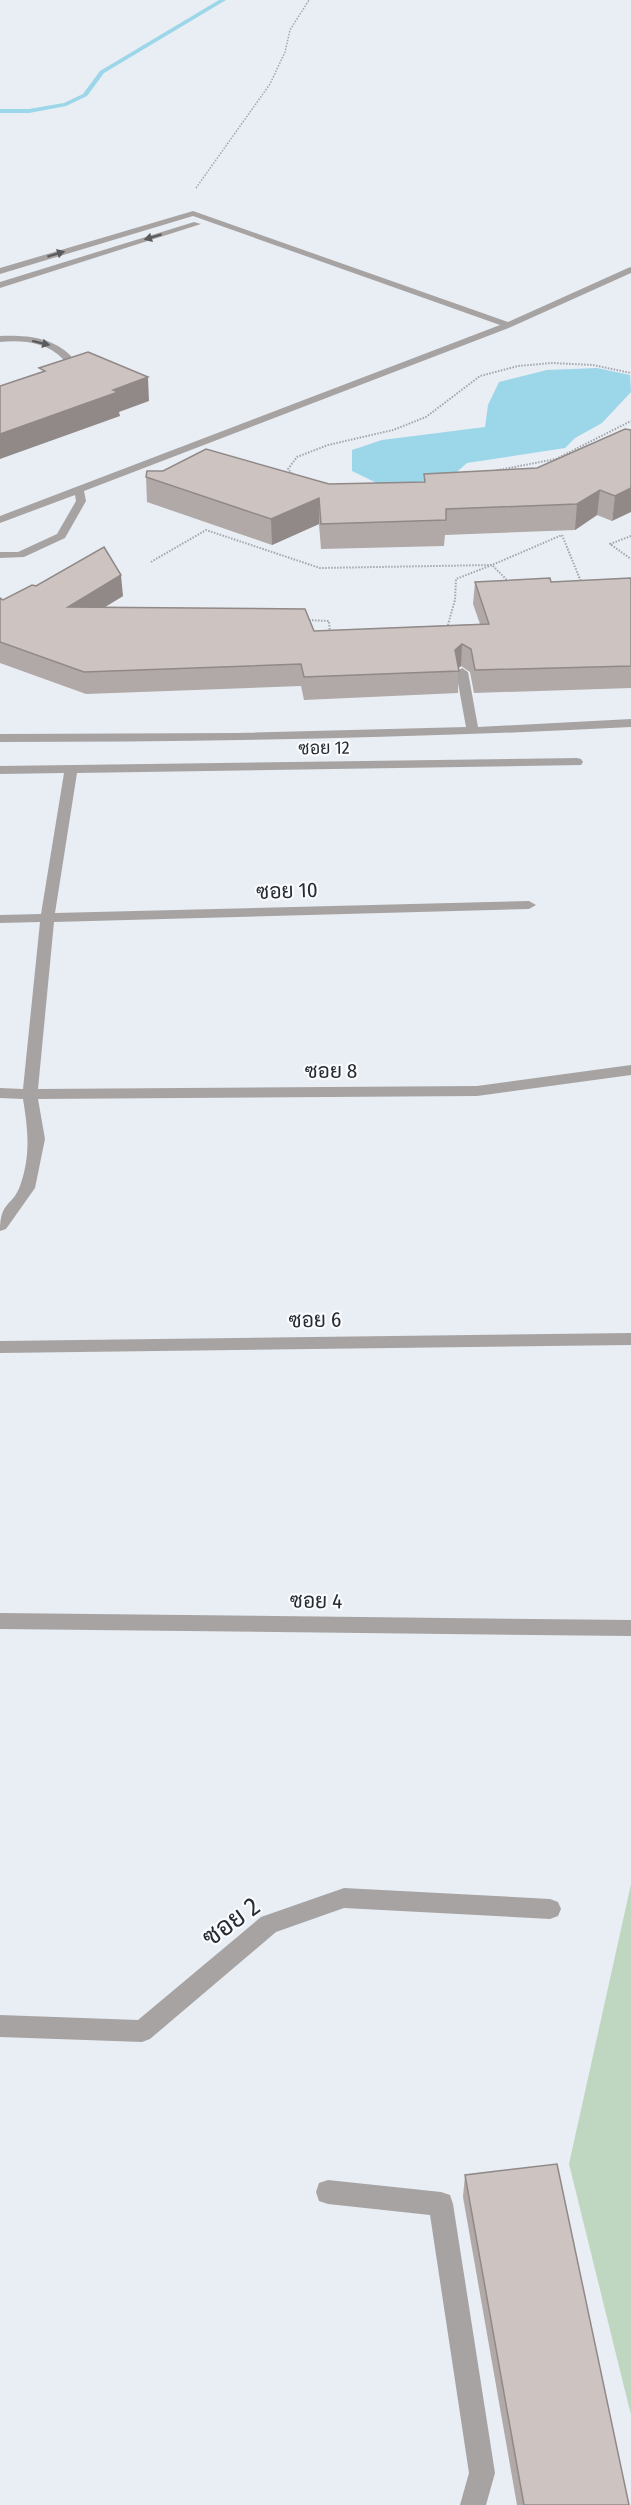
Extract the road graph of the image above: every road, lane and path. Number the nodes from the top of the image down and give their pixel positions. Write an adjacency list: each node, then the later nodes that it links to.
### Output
1 (309, 0): 2 (path)
2 (193, 213): 3 (street); 5 (street, one-way to 2)
3 (209, 220): 6 (street, one-way to 6); 7 (street)
4 (631, 270): 7 (street)
5 (0, 271)
6 (0, 285)
7 (508, 325): 14 (street)
8 (0, 339): 10 (street, one-way to 10)
9 (631, 373): 13 (path)
10 (43, 382)
11 (630, 422): 12 (path)
12 (483, 474)
13 (297, 480)
14 (80, 490): 15 (street); 17 (street)
15 (0, 520)
16 (631, 536): 18 (path)
17 (0, 555)
18 (631, 559)
19 (151, 562): 20 (path)
20 (492, 565): 21 (path); 22 (path); 25 (path)
21 (511, 584)
22 (584, 588)
23 (295, 620): 24 (path)
24 (330, 637)
25 (462, 672): 27 (street)
26 (631, 723): 27 (street)
27 (473, 732): 28 (street)
28 (0, 738)
29 (577, 762): 31 (street, ซอย 12)
30 (0, 770): 31 (street, ซอย 12)
31 (70, 771): 34 (street)
32 (529, 905): 34 (street, ซอย 10)
33 (0, 919): 34 (street, ซอย 10)
34 (47, 919): 37 (street)
35 (631, 1070): 37 (street, ซอย 8)
36 (0, 1093): 37 (street)
37 (30, 1094): 38 (street); 39 (street)
38 (0, 1101)
39 (0, 1225)
40 (631, 1339): 41 (street, ซอย 6)
41 (0, 1347)
42 (0, 1621): 43 (street, ซอย 4)
43 (631, 1628)
44 (550, 1909): 45 (street, ซอย 2)
45 (0, 2026)
46 (328, 2192): 47 (street)
47 (473, 2505)

